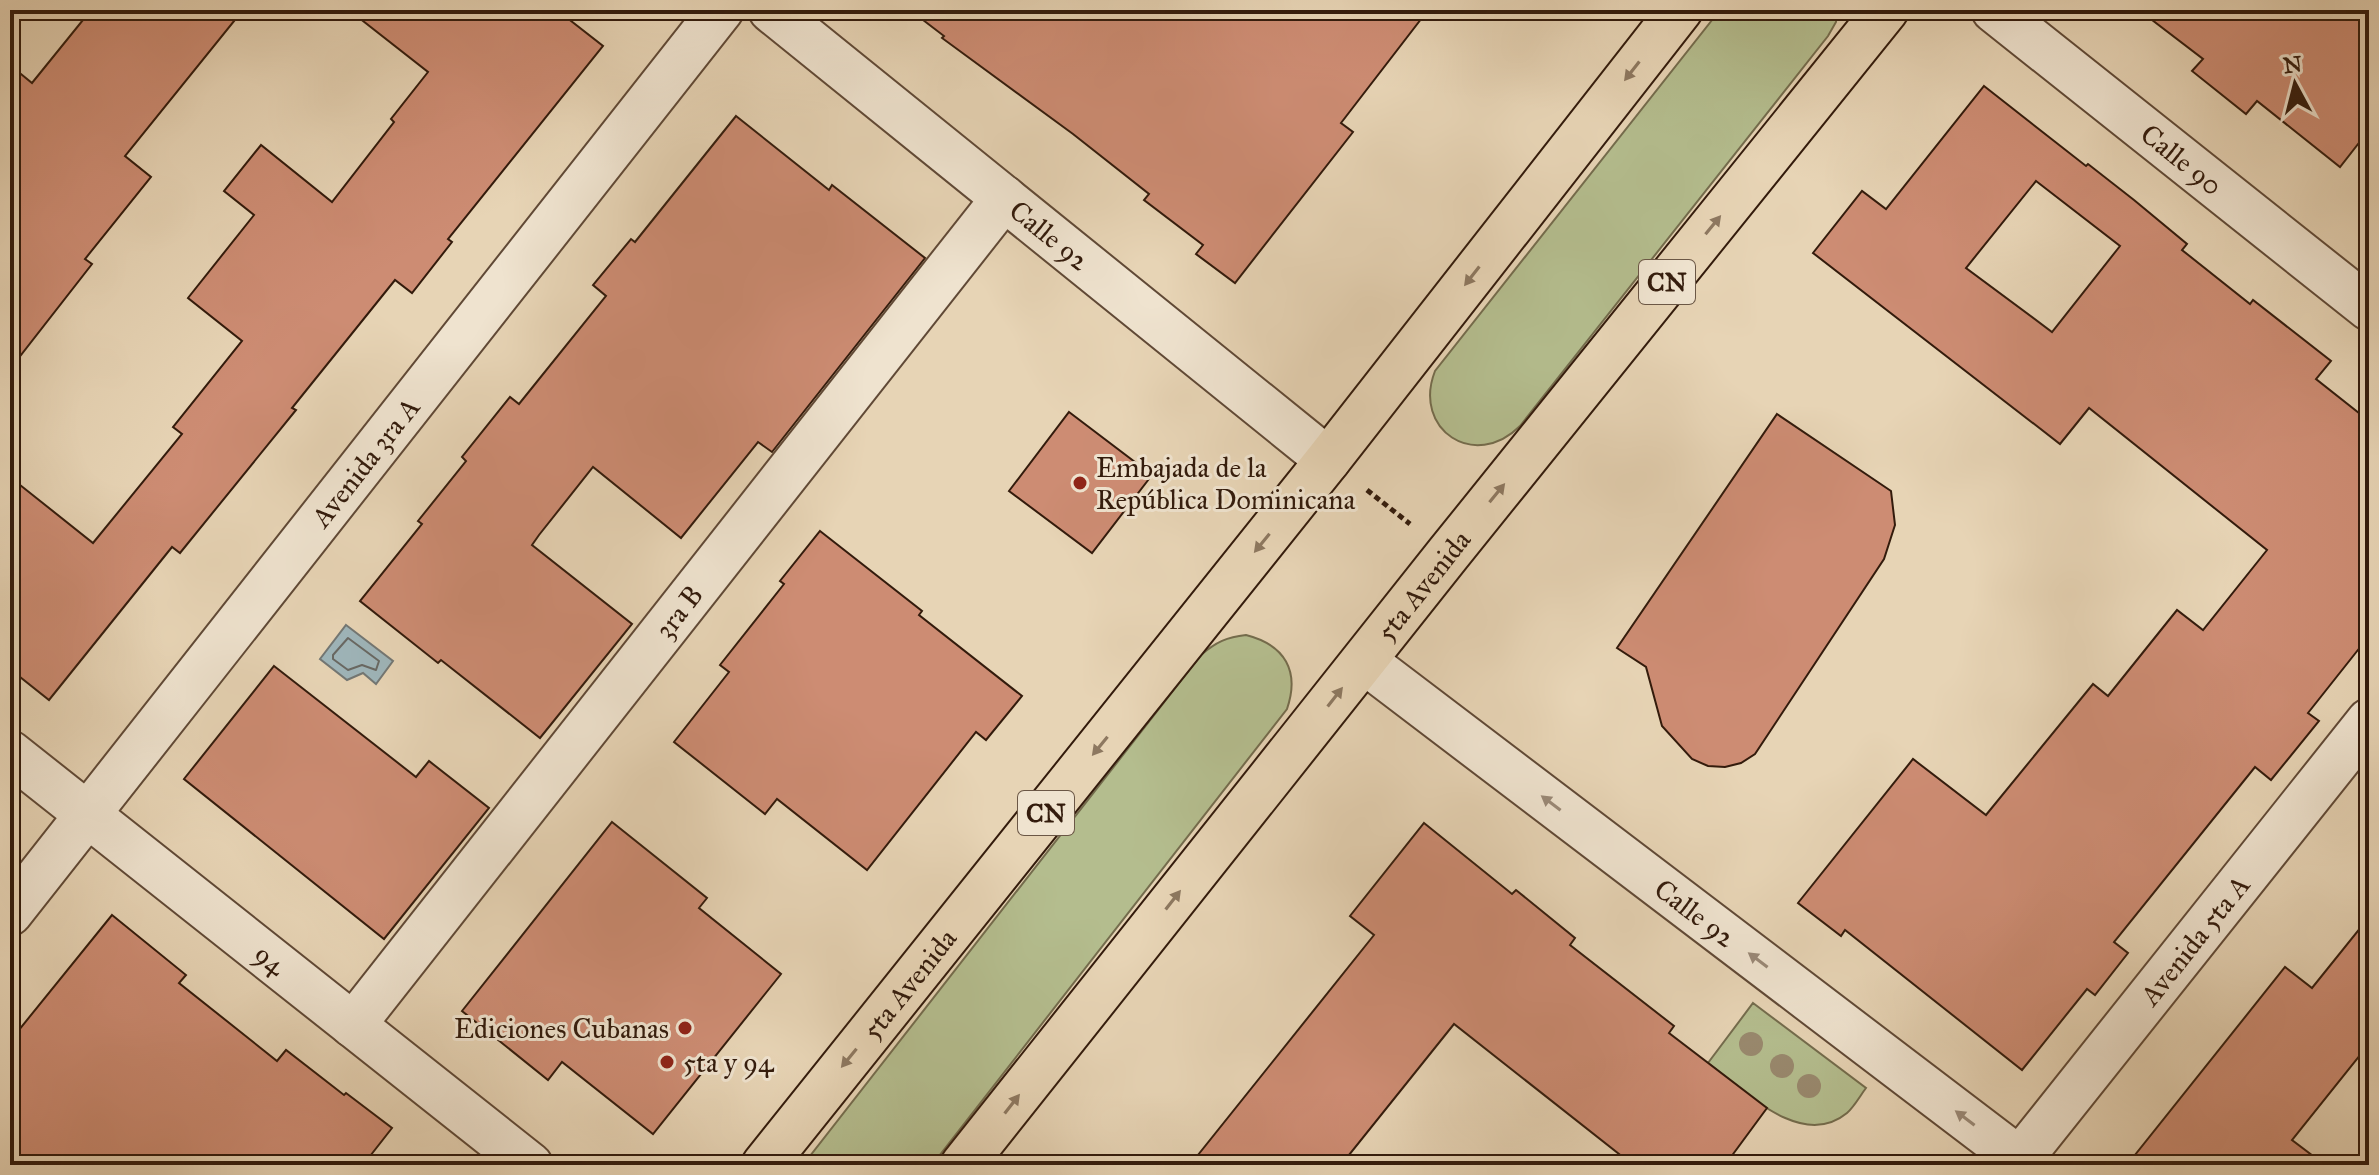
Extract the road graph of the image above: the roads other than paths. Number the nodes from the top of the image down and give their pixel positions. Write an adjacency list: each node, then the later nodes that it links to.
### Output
1 (721, 10): 12 (street, Avenida 3ra A)
2 (771, 10): 6 (street, Calle 92)
3 (1680, 10): 8 (highway, 5ta Avenida / CN, one-way to 8)
4 (1886, 10): 9 (highway, 5ta Avenida / CN, one-way to 4)
5 (1994, 10): 7 (street, Calle 90)
6 (1004, 198): 8 (street, Calle 92); 14 (street, 3ra B)
7 (2369, 308)
8 (1328, 460): 17 (highway, 5ta Avenida / CN, one-way to 17)
9 (1364, 661): 15 (street, Calle 92, one-way to 9); 18 (highway, 5ta Avenida / CN, one-way to 9)
10 (2369, 721): 15 (street, Avenida 5ta A)
11 (10, 753): 12 (street, 94)
12 (88, 814): 13 (street, Avenida 3ra A); 14 (street, 94)
13 (10, 913)
14 (353, 1025): 16 (street, 94)
15 (2023, 1162)
16 (530, 1165)
17 (764, 1165)
18 (963, 1165)

